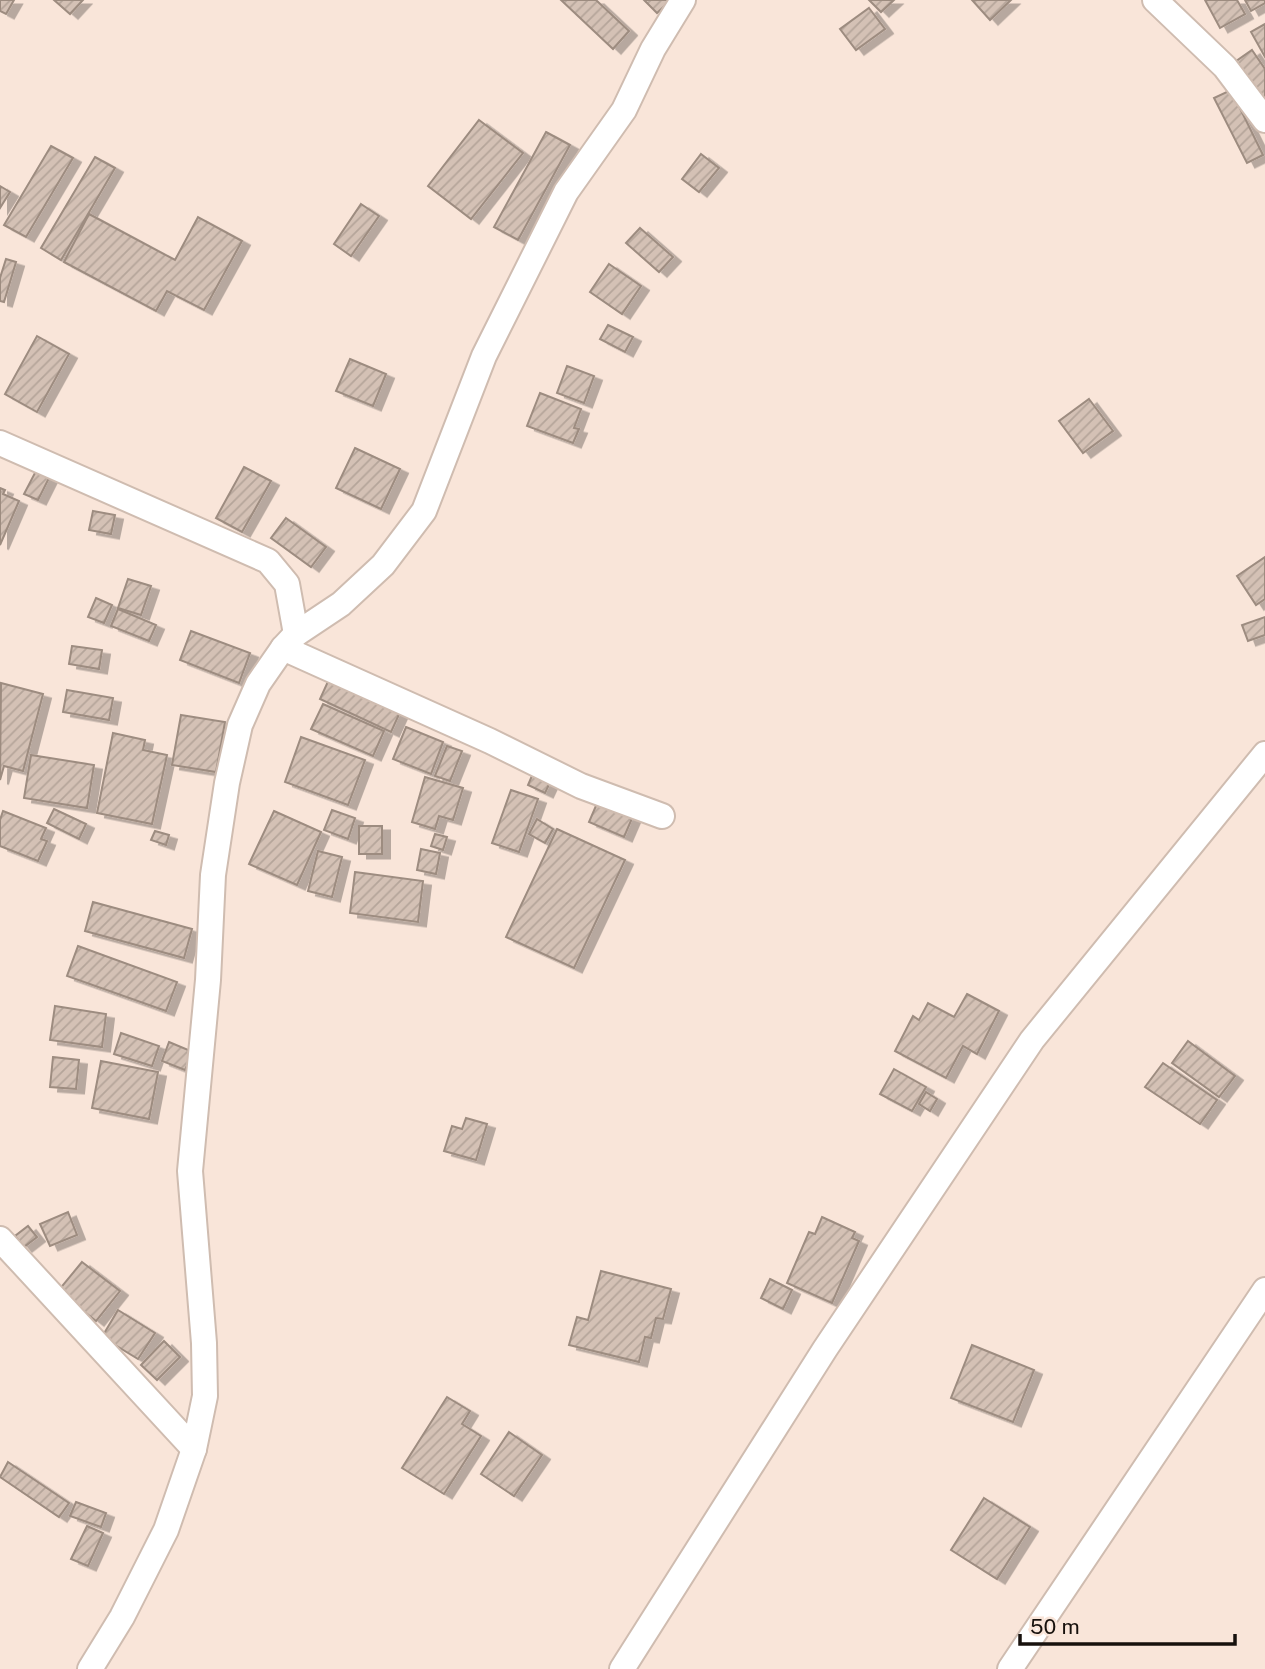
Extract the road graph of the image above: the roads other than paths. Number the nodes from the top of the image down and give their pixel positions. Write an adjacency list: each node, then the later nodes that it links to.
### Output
1 (683, 0): 5 (street)
2 (1154, 0): 3 (street)
3 (1265, 120)
4 (0, 443): 5 (street)
5 (289, 641): 7 (street); 10 (street)
6 (1265, 754): 12 (street)
7 (662, 816)
8 (0, 1239): 10 (street)
9 (1265, 1290): 13 (street)
10 (194, 1449): 11 (street)
11 (90, 1669)
12 (622, 1669)
13 (1010, 1669)

